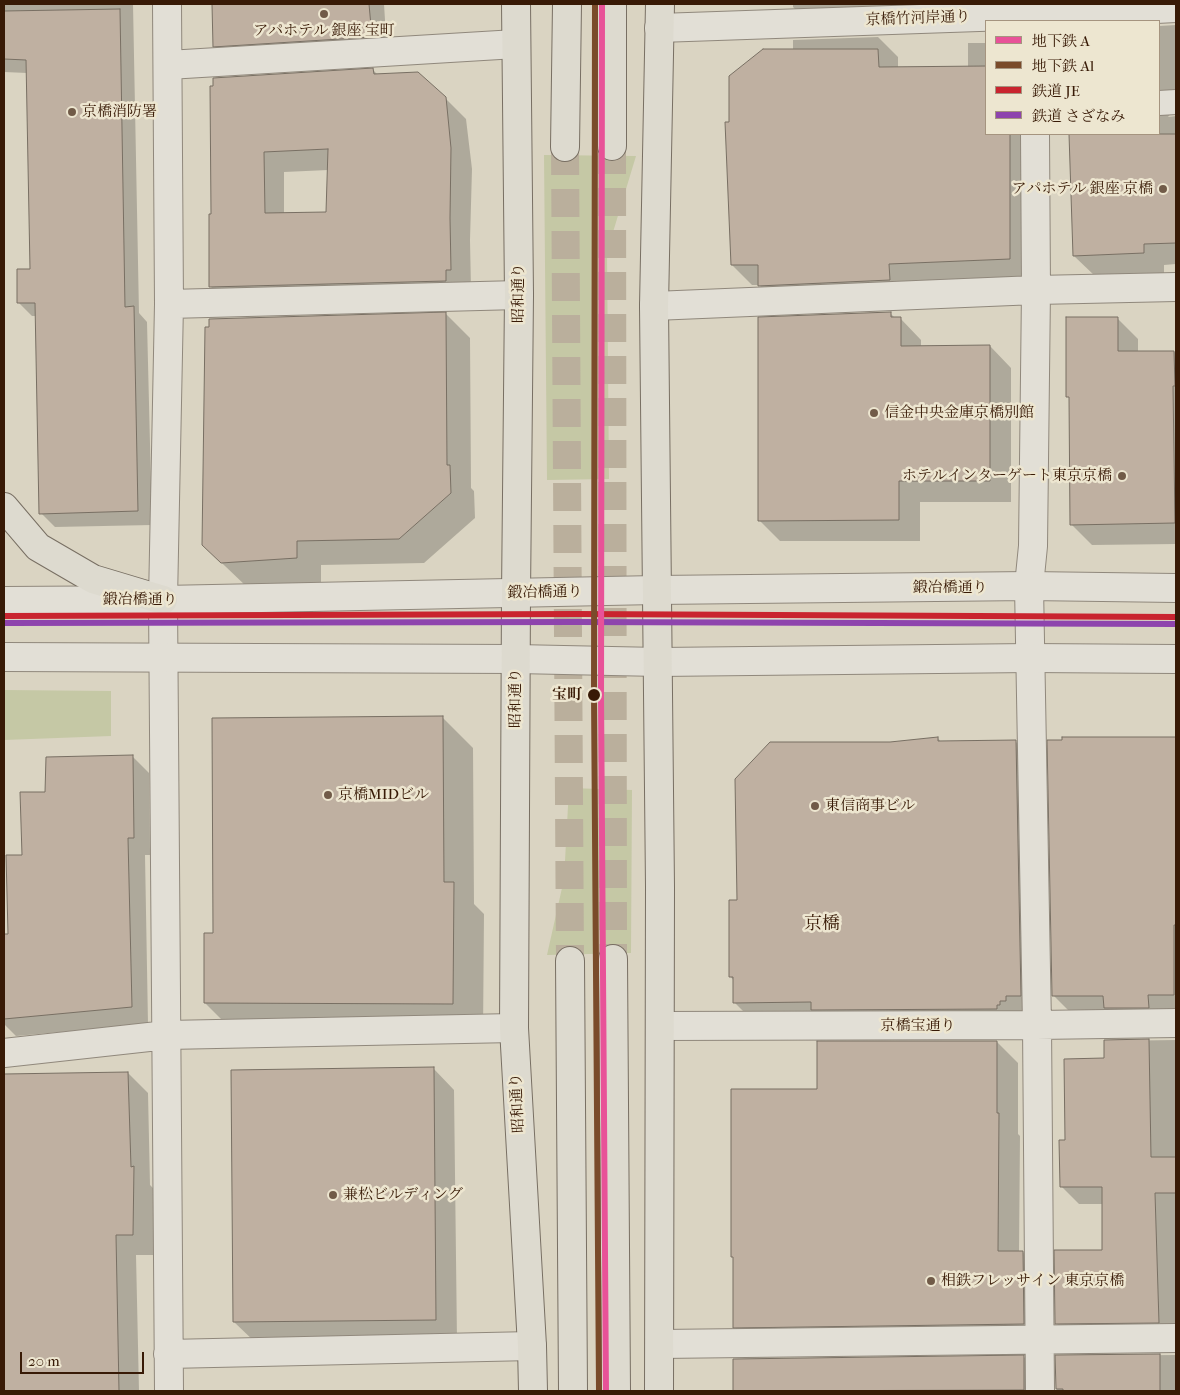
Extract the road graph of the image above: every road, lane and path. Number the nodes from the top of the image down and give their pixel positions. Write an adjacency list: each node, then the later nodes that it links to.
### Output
1 (167, 4): 9 (street)
2 (516, 4): 8 (main road, 昭和通り)
3 (566, 4): 14 (main road)
4 (612, 4): 13 (main road)
5 (1176, 8): 6 (street, 京橋竹河岸通り)
6 (1037, 13): 7 (street, 京橋竹河岸通り)
7 (660, 16): 19 (main road)
8 (516, 44): 9 (street); 17 (main road, 昭和通り)
9 (168, 65): 18 (street)
10 (1176, 102): 11 (lane)
11 (1160, 103)
12 (1035, 135): 16 (street)
13 (612, 146)
14 (566, 147)
15 (1176, 287): 16 (street)
16 (1036, 290): 19 (street); 21 (street)
17 (519, 295): 18 (street); 24 (main road, 昭和通り)
18 (169, 304): 25 (street)
19 (654, 306): 23 (main road)
20 (4, 507): 25 (main road)
21 (1029, 586): 22 (street, 鍛冶橋通り); 23 (street, 鍛冶橋通り); 30 (street)
22 (1176, 588)
23 (656, 590): 24 (street, 鍛冶橋通り); 32 (main road)
24 (516, 594): 25 (street, 鍛冶橋通り); 29 (main road, 昭和通り)
25 (163, 600): 26 (street, 鍛冶橋通り); 27 (street)
26 (4, 601)
27 (164, 656): 28 (street); 29 (street); 39 (street)
28 (4, 657)
29 (516, 658): 32 (street); 38 (main road, 昭和通り)
30 (1030, 658): 31 (street); 32 (street); 37 (street)
31 (1176, 659)
32 (659, 662): 36 (main road)
33 (613, 959): 49 (main road)
34 (570, 961): 48 (main road)
35 (1176, 1023): 37 (street, 京橋宝通り)
36 (660, 1026): 37 (street, 京橋宝通り); 43 (main road)
37 (1037, 1026): 42 (street)
38 (514, 1028): 39 (street); 44 (main road, 昭和通り)
39 (167, 1035): 40 (street); 45 (street)
40 (4, 1053)
41 (1176, 1338): 42 (street)
42 (1041, 1340): 43 (street); 51 (street)
43 (660, 1344): 50 (main road)
44 (532, 1346): 45 (street); 47 (main road, 昭和通り)
45 (168, 1354): 46 (street)
46 (168, 1391)
47 (533, 1391)
48 (573, 1391)
49 (616, 1391)
50 (659, 1391)
51 (1040, 1391)

